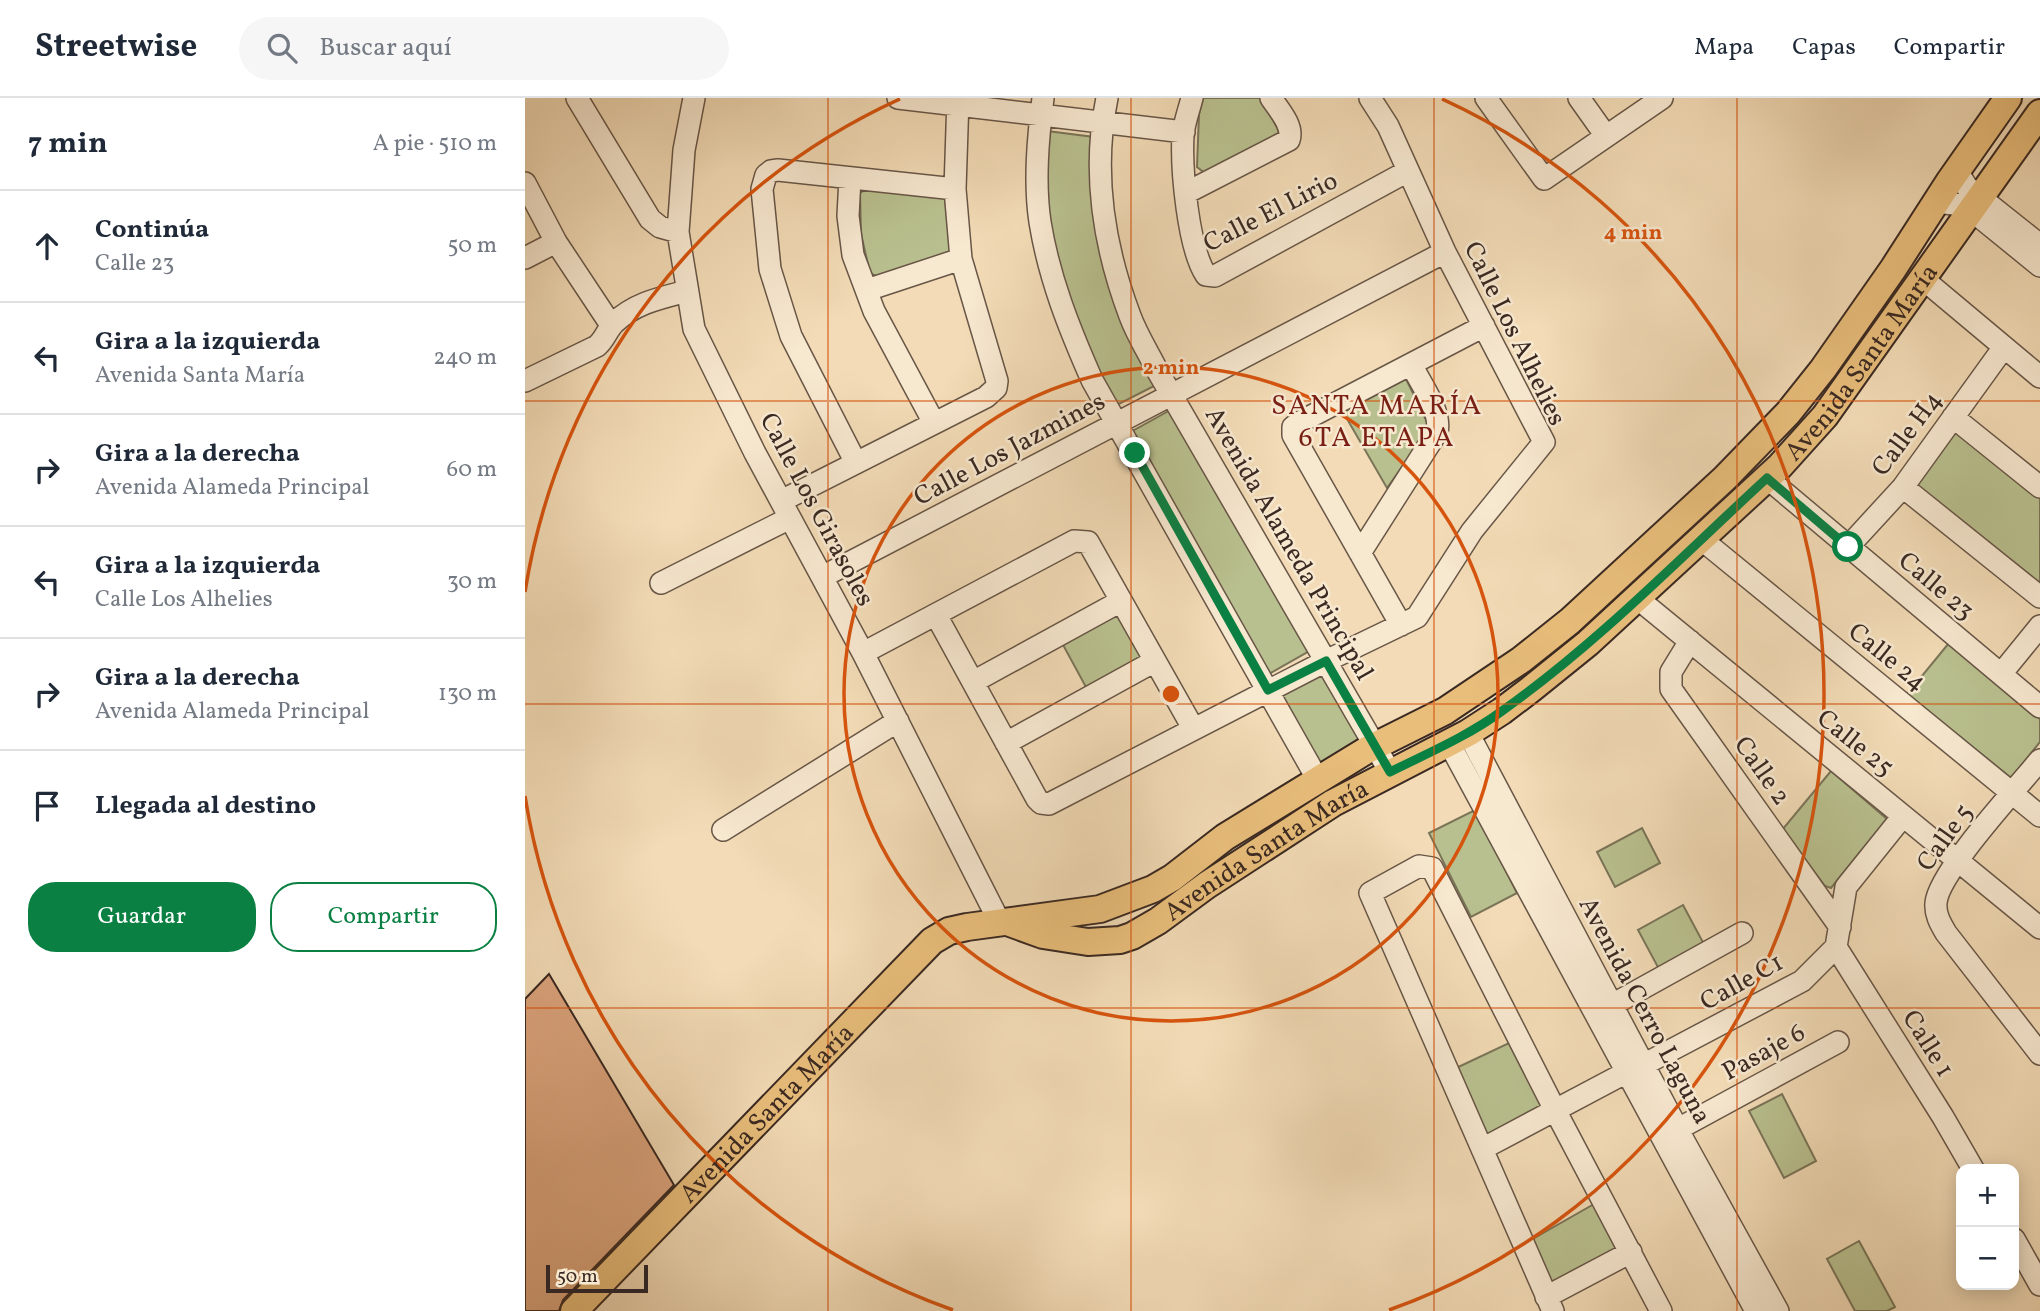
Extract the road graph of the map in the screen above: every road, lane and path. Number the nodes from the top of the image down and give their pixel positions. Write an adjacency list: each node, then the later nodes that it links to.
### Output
1 (577, 98): 26 (street)
2 (694, 98): 26 (street, Calle Los Girasoles)
3 (898, 98): 12 (street)
4 (1107, 98): 14 (street, Avenida Alameda Principal)
5 (1192, 98): 16 (street, Calle El Lirio)
6 (1271, 98): 23 (street)
7 (1370, 98): 19 (street, Calle Los Alhelies)
8 (1486, 98): 17 (street)
9 (1579, 98): 17 (street)
10 (1662, 98): 17 (street)
11 (2008, 98): 18 (main road, Avenida Santa María)
12 (957, 101): 13 (street); 22 (street)
13 (1042, 106): 14 (street); 44 (street)
14 (1104, 121): 16 (street); 42 (street, Avenida Alameda Principal)
15 (2038, 122): 25 (main road, Avenida Santa María)
16 (1184, 132): 23 (street, Calle El Lirio)
17 (1606, 136)
18 (1959, 169): 24 (main road, Avenida Santa María); 25 (street)
19 (1408, 171): 23 (street, Calle El Lirio); 29 (street, Calle Los Alhelies)
20 (850, 178): 22 (street); 34 (street); 46 (street)
21 (525, 183): 27 (street)
22 (955, 189): 31 (street)
23 (1186, 194)
24 (1936, 202): 25 (street); 74 (main road, Avenida Santa María)
25 (1976, 204): 28 (street); 32 (street); 33 (main road, Avenida Santa María)
26 (678, 232): 35 (street, Calle Los Girasoles)
27 (556, 242): 30 (street); 36 (street)
28 (2040, 245)
29 (1445, 252): 37 (street, Calle Los Alhelies); 42 (street, Calle Los Jazmines)
30 (525, 258)
31 (961, 259): 34 (street); 45 (street)
32 (2040, 266)
33 (1923, 279): 38 (street); 47 (main road, Avenida Santa María)
34 (867, 290): 45 (street)
35 (687, 291): 36 (street); 50 (street, Calle Los Girasoles)
36 (611, 325): 41 (street)
37 (1483, 326): 39 (street); 60 (street, Calle Los Alhelies)
38 (2004, 347): 40 (street); 43 (street, Calle H4)
39 (1411, 364): 53 (street); 53 (street)
40 (2040, 377)
41 (525, 381)
42 (1172, 394): 44 (street, Calle Los Jazmines); 65 (street, Avenida Alameda Principal)
43 (1954, 417): 48 (street, Calle H4); 49 (street)
44 (1117, 422): 54 (street, Calle Los Jazmines); 68 (street)
45 (934, 423): 46 (street)
46 (856, 463): 50 (street)
47 (1767, 478): 51 (main road, Avenida Santa María); 52 (street, Calle 23)
48 (1903, 487): 52 (street, Calle H4); 56 (street)
49 (2040, 487)
50 (785, 510): 54 (street, Calle Los Girasoles); 55 (street)
51 (1701, 539): 57 (main road, Avenida Santa María); 78 (street, Calle 24)
52 (1848, 547): 66 (street, Calle 23)
53 (1360, 553): 60 (street)
54 (822, 577): 63 (street, Calle Los Girasoles)
55 (661, 583)
56 (2040, 597)
57 (1637, 598): 62 (street, Calle 25); 72 (main road, Avenida Santa María)
58 (1121, 601): 59 (street); 64 (street); 67 (street)
59 (936, 615): 63 (street); 67 (street)
60 (1401, 625): 65 (street, Calle Los Alhelies)
61 (2040, 626): 66 (street)
62 (1690, 641): 79 (street, Calle 25); 86 (street, Calle 2)
63 (863, 653): 70 (street, Calle Los Girasoles)
64 (1155, 661): 71 (street); 73 (street)
65 (1326, 661): 68 (street, Calle Los Alhelies); 74 (street, Avenida Alameda Principal)
66 (2001, 674): 69 (street, Calle 23)
67 (973, 682): 73 (street)
68 (1268, 690): 71 (street, Calle Los Alhelies); 77 (street)
69 (2040, 707)
70 (898, 721): 81 (street); 83 (street, Calle Los Girasoles)
71 (1193, 728): 73 (street, Calle Los Alhelies)
72 (1458, 738): 76 (main road, Avenida Santa María); 87 (street, Avenida Cerro Laguna); 90 (street)
73 (1006, 743)
74 (1375, 746): 76 (street, Avenida Alameda Principal); 77 (main road, Avenida Santa María)
75 (2040, 760): 78 (street, Calle 5)
76 (1390, 772): 83 (main road, Avenida Santa María)
77 (1318, 780): 83 (main road, Avenida Santa María)
78 (2012, 793): 80 (street, Calle 24); 82 (street, Calle 5)
79 (1903, 816): 82 (street, Calle 25); 86 (street)
80 (2040, 816)
81 (723, 830)
82 (1957, 860): 84 (street, Calle 25); 89 (street, Calle 5)
83 (1004, 923): 99 (main road, Avenida Santa María)
84 (2040, 928)
85 (1742, 933): 87 (street)
86 (1838, 937): 90 (street, Calle C1); 94 (street, Calle 1)
87 (1612, 1005): 90 (street, Avenida Cerro Laguna)
88 (1838, 1042): 92 (street, Pasaje 6)
89 (2040, 1054)
90 (1635, 1068): 91 (street, Calle C1); 92 (street, Avenida Cerro Laguna); 101 (street)
91 (1555, 1110): 93 (street, Calle C1); 93 (street); 96 (street)
92 (1678, 1129): 102 (street, Avenida Cerro Laguna)
93 (1482, 1149): 98 (street)
94 (1970, 1164)
95 (2019, 1249): 97 (street)
96 (1630, 1252): 98 (street); 100 (street)
97 (2040, 1285)
98 (1550, 1304)
99 (574, 1311)
100 (1661, 1311)
101 (1756, 1311)
102 (1777, 1311)

